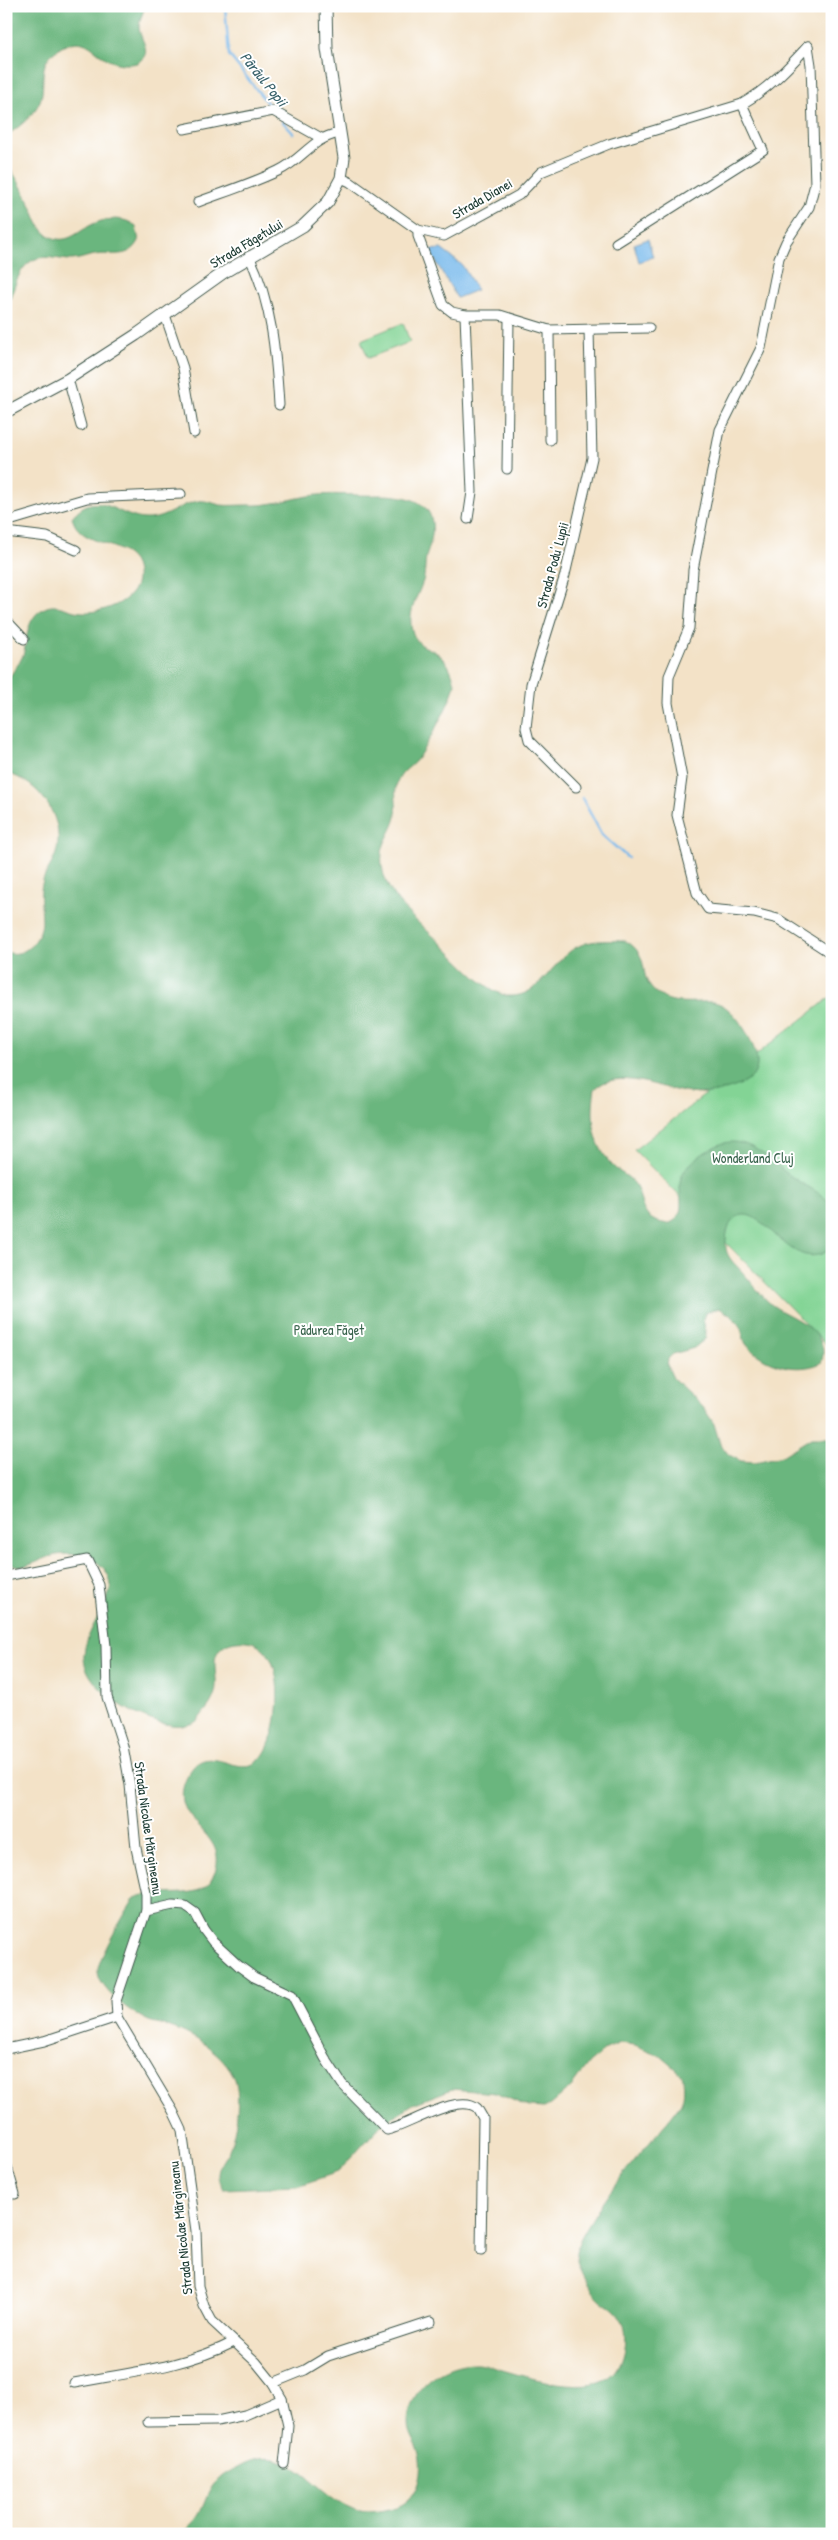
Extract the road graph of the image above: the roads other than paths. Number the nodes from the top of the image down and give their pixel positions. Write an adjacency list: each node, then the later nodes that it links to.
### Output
1 (326, 6): 4 (main road, Strada Făgetului)
2 (742, 104): 8 (street, Strada Dianei); 9 (street); 32 (street, Strada Dianei)
3 (184, 130): 5 (street)
4 (340, 133): 5 (street); 6 (main road, Strada Făgetului)
5 (321, 138): 7 (street)
6 (341, 178): 8 (street, Strada Dianei); 10 (main road, Strada Făgetului)
7 (198, 202)
8 (418, 230): 12 (street)
9 (616, 243)
10 (249, 256): 11 (main road, Strada Făgetului); 18 (street)
11 (166, 315): 17 (main road, Strada Făgetului); 21 (street)
12 (466, 315): 13 (street); 25 (street)
13 (509, 319): 16 (street); 23 (street)
14 (649, 328): 15 (street)
15 (589, 329): 16 (street); 31 (street, Strada Podu' Lupii)
16 (550, 330): 22 (street)
17 (68, 379): 19 (main road, Strada Făgetului); 20 (street)
18 (279, 405)
19 (6, 412)
20 (81, 426)
21 (194, 433)
22 (550, 440)
23 (507, 468)
24 (181, 494): 26 (street)
25 (468, 520)
26 (6, 522)
27 (6, 532): 28 (street)
28 (76, 550)
29 (6, 620): 30 (street)
30 (24, 639)
31 (576, 787)
32 (832, 954)
33 (6, 1576): 34 (street, Strada Nicolae Mărgineanu)
34 (146, 1911): 35 (street, Strada Nicolae Mărgineanu); 39 (street)
35 (117, 2016): 36 (street); 41 (street, Strada Nicolae Mărgineanu)
36 (6, 2049)
37 (6, 2163): 38 (street)
38 (15, 2194)
39 (481, 2251)
40 (431, 2322): 42 (street)
41 (234, 2342): 42 (street, Strada Nicolae Mărgineanu); 43 (street)
42 (273, 2383): 44 (street, Strada Nicolae Mărgineanu)
43 (74, 2384)
44 (282, 2399): 45 (street); 46 (street, Strada Nicolae Mărgineanu)
45 (148, 2422)
46 (284, 2464)

